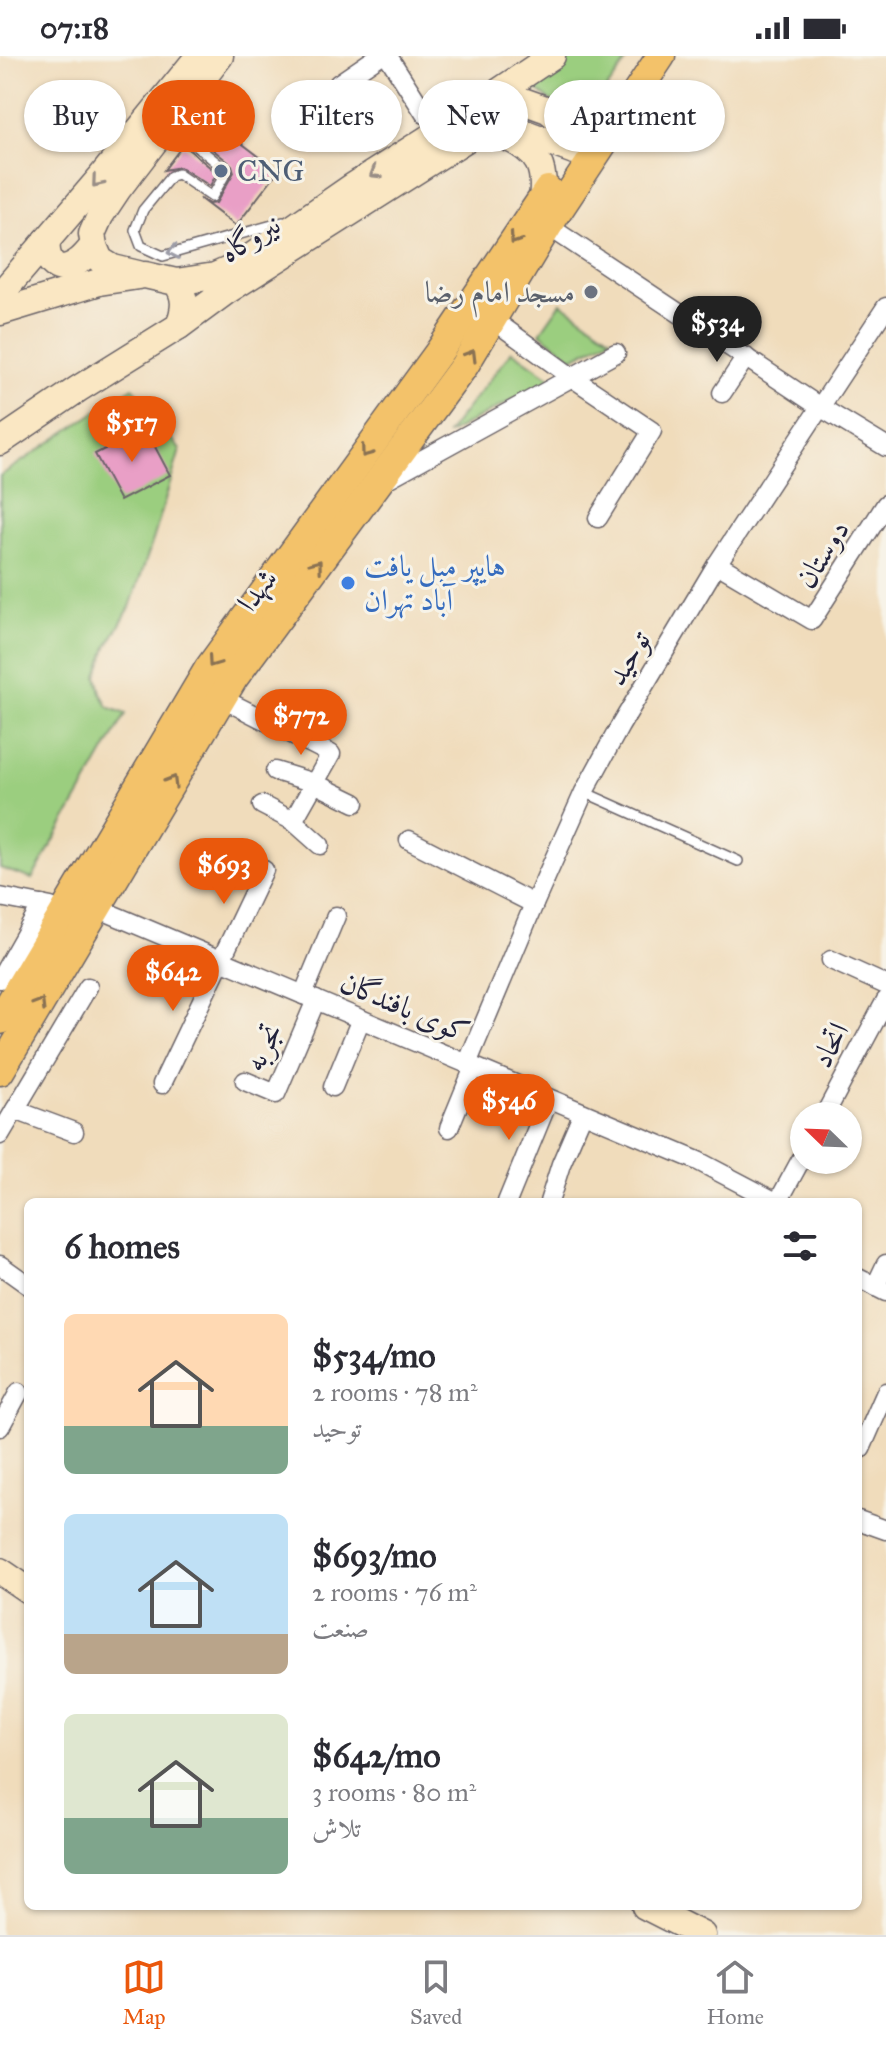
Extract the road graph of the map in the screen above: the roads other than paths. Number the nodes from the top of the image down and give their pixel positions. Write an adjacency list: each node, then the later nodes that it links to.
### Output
1 (199, 56): 21 (main road, one-way to 21)
2 (220, 56): 8 (main road)
3 (379, 56): 9 (street)
4 (388, 56): 11 (street)
5 (552, 56): 10 (main road)
6 (639, 56): 18 (main road)
7 (661, 56): 18 (main road)
8 (202, 80)
9 (344, 80)
10 (524, 80)
11 (418, 103)
12 (528, 103): 18 (main road, نیروگاه)
13 (528, 151): 20 (main road)
14 (146, 152): 22 (main road)
15 (204, 152): 19 (lane, one-way to 15)
16 (419, 152): 19 (main road, نیروگاه, one-way to 19)
17 (426, 152): 25 (main road, نیروگاه)
18 (582, 157): 20 (main road, شهدا)
19 (327, 204): 25 (main road, نیروگاه)
20 (545, 213): 29 (main road, شهدا); 32 (street); 34 (main road, شهدا, one-way to 34)
21 (47, 240): 22 (main road); 26 (main road)
22 (94, 246): 23 (main road)
23 (145, 275): 24 (main road, نیروگاه); 28 (main road, نیروگاه)
24 (176, 282): 25 (main road, نیروگاه); 30 (main road)
25 (220, 284): 30 (main road, نیروگاه)
26 (0, 295)
27 (886, 307): 36 (street, توحید)
28 (0, 312)
29 (492, 319): 33 (street); 34 (main road, شهدا, one-way to 29)
30 (179, 326): 37 (main road, نیروگاه)
31 (616, 353): 33 (street)
32 (746, 357): 35 (street); 36 (street)
33 (573, 378): 39 (street); 41 (street)
34 (435, 382): 39 (main road, شهدا); 56 (main road, شهدا, one-way to 56)
35 (722, 393)
36 (820, 407): 38 (street); 42 (street, توحید)
37 (0, 442)
38 (886, 447)
39 (377, 484): 43 (main road, شهدا, one-way to 39)
40 (886, 504): 42 (street, دوستان)
41 (598, 518)
42 (717, 564): 46 (street, توحید)
43 (221, 698): 45 (street); 57 (main road, شهدا, one-way to 43)
44 (275, 771): 45 (street)
45 (314, 783): 47 (street); 49 (street)
46 (584, 792): 52 (lane); 55 (street, توحید)
47 (355, 803)
48 (262, 805): 49 (street)
49 (293, 821): 51 (street)
50 (409, 840): 55 (street)
51 (320, 845)
52 (738, 861)
53 (264, 870): 60 (street)
54 (0, 897): 56 (street)
55 (534, 904): 69 (street, توحید)
56 (54, 908): 59 (street); 68 (main road, شهدا)
57 (97, 908): 60 (street, کوی بافندگان); 70 (main road, شهدا, one-way to 57)
58 (336, 916): 65 (street)
59 (6, 960): 62 (street)
60 (222, 960): 65 (street, کوی بافندگان); 72 (street)
61 (831, 960): 63 (street)
62 (0, 979)
63 (886, 985)
64 (88, 987): 76 (street)
65 (310, 997): 67 (street, کوی بافندگان); 71 (street, تجربه)
66 (886, 1000): 75 (street, اتحاد)
67 (361, 1019): 69 (street, کوی بافندگان); 73 (street)
68 (0, 1020)
69 (470, 1065): 74 (street, کوی بافندگان); 78 (street, توحید)
70 (0, 1071)
71 (245, 1081)
72 (162, 1084)
73 (333, 1087)
74 (549, 1099): 77 (street, کوی بافندگان); 82 (street)
75 (831, 1102)
76 (15, 1110): 79 (street); 80 (street)
77 (583, 1113): 83 (street); 84 (street, کوی بافندگان)
78 (449, 1128)
79 (74, 1132)
80 (0, 1135)
81 (793, 1174): 85 (street)
82 (509, 1198)
83 (550, 1198)
84 (769, 1198)
85 (779, 1198)
86 (886, 1264): 89 (street)
87 (0, 1265): 88 (street)
88 (24, 1282)
89 (873, 1286)
90 (19, 1392): 92 (street)
91 (886, 1392): 93 (street)
92 (0, 1427)
93 (862, 1447)
94 (862, 1521): 95 (street)
95 (886, 1530)
96 (0, 1571): 97 (main road)
97 (24, 1587)
98 (653, 1910): 99 (main road)
99 (702, 1935)

